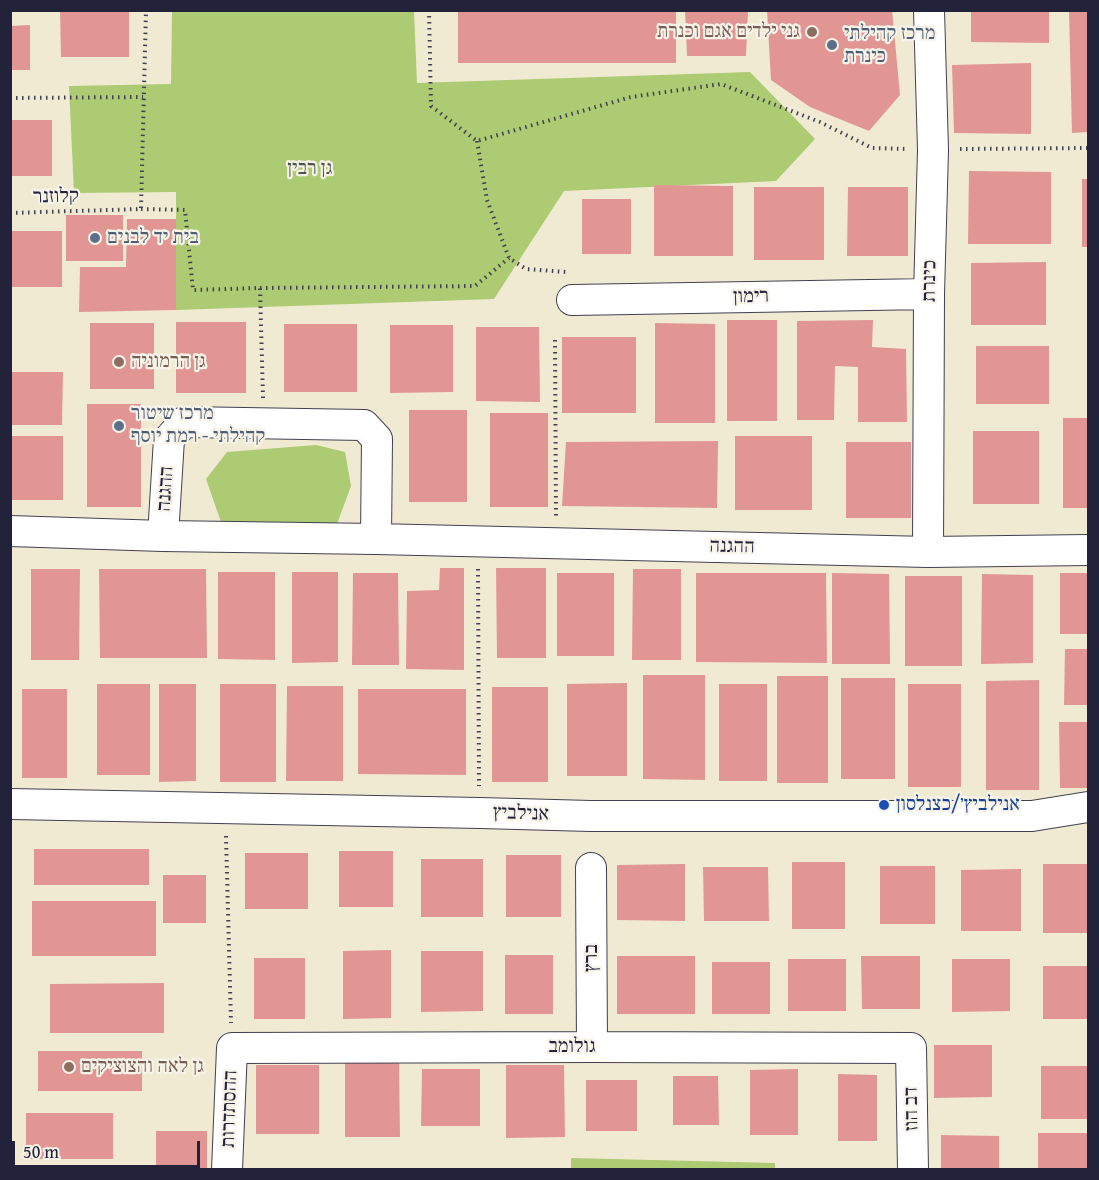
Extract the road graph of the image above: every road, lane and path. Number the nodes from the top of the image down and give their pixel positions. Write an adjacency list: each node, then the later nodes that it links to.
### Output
1 (146, 10): 4 (path)
2 (429, 10): 6 (path)
3 (929, 10): 8 (street, כינרת)
4 (142, 97): 5 (path); 9 (path)
5 (10, 98)
6 (477, 141): 8 (path); 11 (path)
7 (1089, 148): 8 (path)
8 (933, 150): 14 (street, כינרת)
9 (141, 209): 10 (path, קלוזנר); 13 (path, קלוזנר)
10 (10, 213)
11 (509, 258): 12 (path); 13 (path)
12 (526, 269)
13 (260, 288): 17 (path)
14 (929, 294): 15 (street, רימון); 24 (street, כינרת)
15 (572, 300)
16 (555, 340): 22 (path)
17 (263, 423): 19 (street, ההגנה); 20 (street, ההגנה)
18 (10, 531): 19 (street, ההגנה)
19 (163, 536): 20 (street, ההגנה)
20 (376, 539): 21 (street, ההגנה)
21 (478, 541): 22 (street, ההגנה); 25 (path)
22 (556, 543): 24 (street, ההגנה)
23 (1089, 550): 24 (street, ההגנה)
24 (928, 552)
25 (479, 788)
26 (10, 804): 28 (street, אנילביץ)
27 (1089, 807): 29 (street)
28 (225, 808): 29 (street, אנילביץ); 33 (path)
29 (1032, 816): 30 (street)
30 (1089, 828)
31 (591, 868): 32 (street, ברץ)
32 (592, 1047): 33 (street, גולומב); 34 (street, גולומב)
33 (232, 1048): 35 (street, ההסתדרות)
34 (911, 1048): 36 (street, דב הוז)
35 (227, 1170)
36 (913, 1170)

